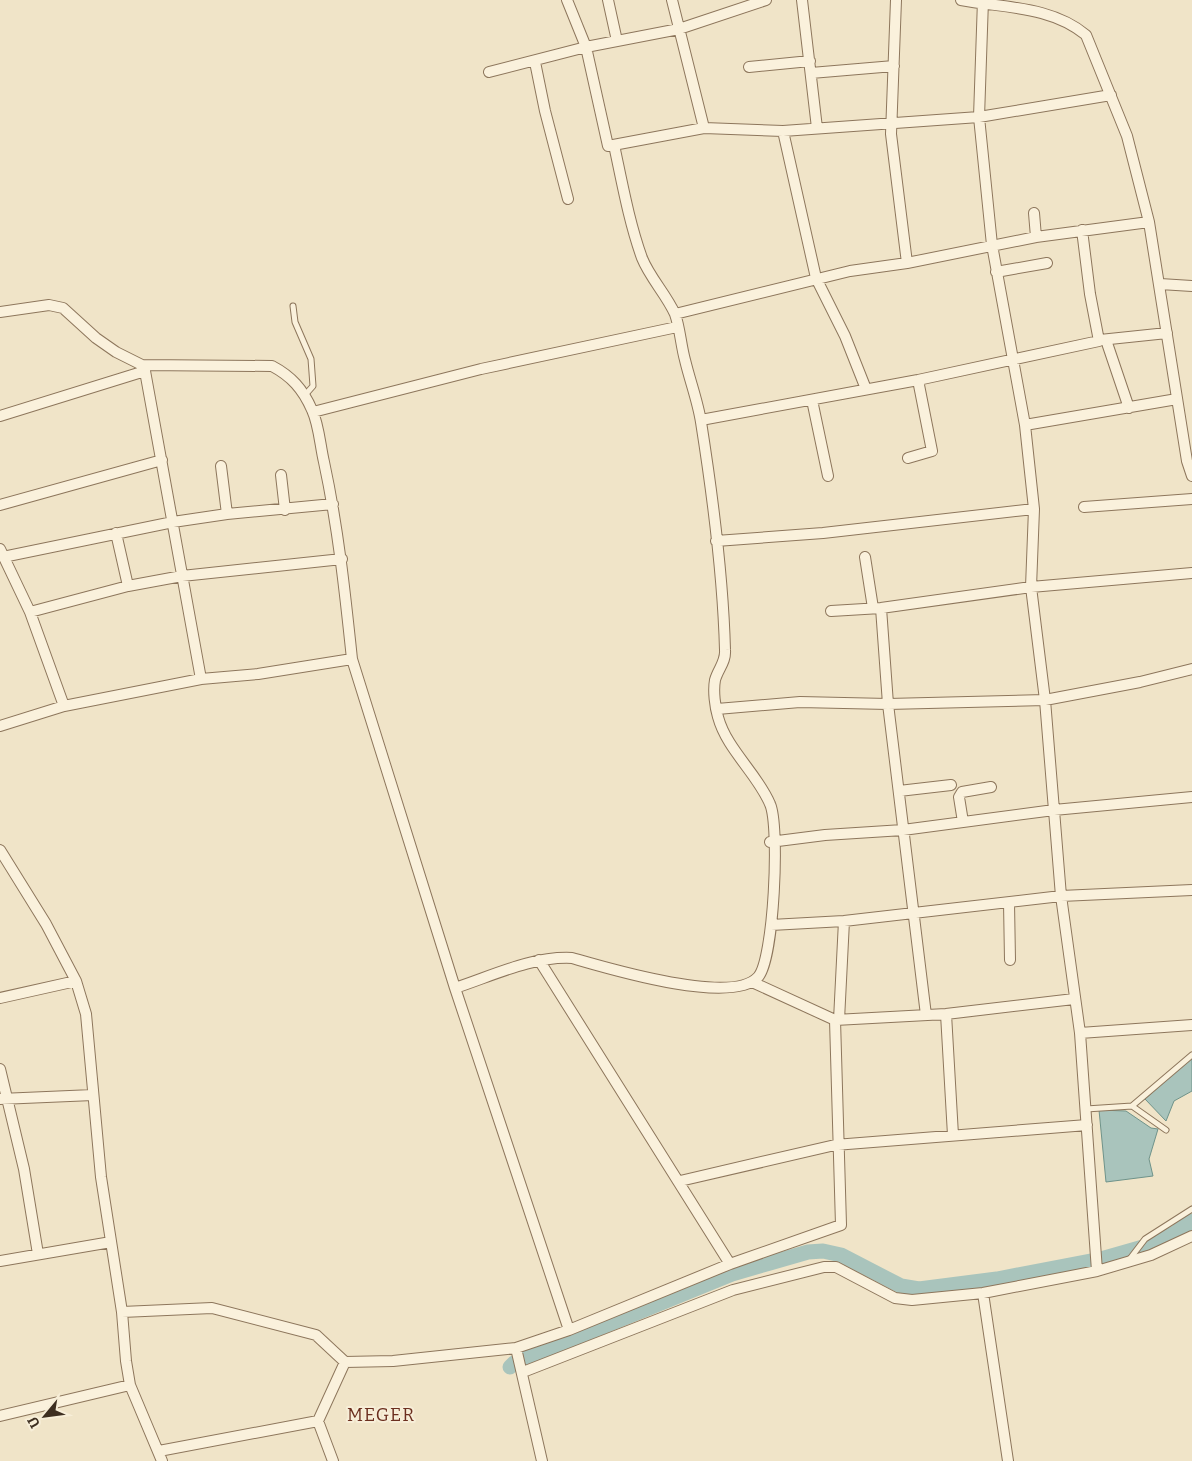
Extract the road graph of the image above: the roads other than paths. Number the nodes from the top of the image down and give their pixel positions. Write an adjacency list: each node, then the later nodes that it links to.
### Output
1 (567, 0): 11 (street)
2 (608, 0): 10 (street)
3 (672, 0): 9 (street)
4 (766, 0): 9 (street)
5 (802, 0): 12 (street)
6 (896, 0): 14 (street)
7 (961, 0): 8 (street)
8 (983, 2): 18 (street); 19 (street)
9 (679, 30): 10 (street); 21 (street)
10 (617, 42): 11 (street)
11 (586, 47): 13 (street); 24 (street)
12 (810, 61): 15 (street); 17 (street)
13 (535, 62): 16 (street); 25 (street)
14 (894, 66): 17 (street); 20 (street)
15 (749, 67)
16 (489, 72)
17 (811, 74): 22 (street)
18 (1111, 95): 19 (street); 27 (street)
19 (979, 117): 20 (street); 30 (street)
20 (891, 122): 22 (street); 31 (street)
21 (704, 128): 23 (street); 24 (street)
22 (817, 128): 23 (street)
23 (784, 131): 34 (street)
24 (614, 145): 39 (street)
25 (568, 199)
26 (1034, 212): 29 (street)
27 (1149, 222): 28 (street); 35 (street)
28 (1082, 230): 29 (street); 42 (street)
29 (1036, 237): 30 (street)
30 (992, 245): 31 (street); 33 (street)
31 (907, 263): 34 (street)
32 (1047, 263): 33 (street)
33 (996, 272): 43 (street)
34 (816, 278): 39 (street); 46 (street)
35 (1160, 284): 36 (street); 41 (street)
36 (1192, 286)
37 (293, 306): 47 (lane)
38 (0, 312): 44 (street)
39 (674, 314): 40 (street)
40 (678, 327): 51 (street); 53 (street)
41 (1167, 333): 42 (street); 48 (street)
42 (1103, 340): 43 (street); 50 (street)
43 (1012, 359): 45 (street); 54 (street)
44 (143, 368): 47 (street); 52 (street); 57 (street)
45 (918, 380): 46 (street); 56 (street)
46 (866, 389): 49 (street)
47 (304, 396): 51 (street)
48 (1177, 399): 50 (street); 55 (street)
49 (812, 400): 53 (street); 60 (street)
50 (1129, 408): 54 (street)
51 (313, 412): 63 (street)
52 (0, 416)
53 (701, 420): 71 (street)
54 (1025, 425): 66 (street)
55 (1187, 429): 61 (street)
56 (908, 458)
57 (162, 460): 64 (street); 69 (street)
58 (221, 466): 68 (street)
59 (280, 474): 67 (street)
60 (828, 476)
61 (1192, 476)
62 (1192, 499): 65 (street)
63 (333, 504): 67 (street); 74 (street)
64 (0, 505)
65 (1084, 507)
66 (1034, 509): 71 (street); 78 (street)
67 (285, 510): 68 (street)
68 (227, 514): 69 (street)
69 (173, 522): 70 (street); 76 (street)
70 (116, 533): 72 (street); 77 (street)
71 (716, 541): 88 (street)
72 (2, 553): 81 (street)
73 (865, 557): 79 (street)
74 (342, 559): 76 (street); 82 (street)
75 (1192, 573): 78 (street)
76 (182, 576): 77 (street); 84 (street)
77 (128, 586): 81 (street)
78 (1031, 587): 79 (street); 85 (street)
79 (877, 608): 80 (street); 86 (street)
80 (831, 610)
81 (30, 612): 87 (street)
82 (352, 659): 84 (street); 109 (street)
83 (1192, 669): 85 (street)
84 (201, 679): 87 (street)
85 (1045, 700): 86 (street); 94 (street)
86 (888, 704): 88 (street); 92 (street)
87 (64, 706): 89 (street)
88 (717, 709): 97 (street)
89 (0, 726)
90 (951, 785): 92 (street)
91 (991, 787): 95 (street)
92 (899, 791): 96 (street)
93 (1192, 796): 94 (street)
94 (1054, 810): 95 (street); 100 (street)
95 (962, 822): 96 (street)
96 (903, 830): 97 (street); 102 (street)
97 (772, 842): 104 (street)
98 (0, 850): 107 (street)
99 (1192, 890): 100 (street)
100 (1061, 896): 101 (street); 111 (street)
101 (1009, 903): 102 (street); 106 (street)
102 (914, 913): 103 (street); 113 (street)
103 (844, 921): 104 (street); 114 (street)
104 (771, 925): 108 (street)
105 (539, 960): 108 (street); 109 (street); 127 (street)
106 (1010, 960)
107 (76, 981): 110 (street); 119 (street)
108 (752, 982): 114 (street)
109 (455, 988): 138 (street)
110 (0, 998)
111 (1074, 999): 112 (street); 116 (street)
112 (946, 1014): 113 (street); 125 (street)
113 (926, 1015): 114 (street)
114 (837, 1020): 126 (street)
115 (1192, 1025): 116 (street)
116 (1080, 1033): 122 (street)
117 (1192, 1055): 121 (lane)
118 (0, 1069): 120 (street)
119 (93, 1094): 120 (street); 130 (street)
120 (4, 1099): 131 (street)
121 (1132, 1106): 122 (lane); 124 (lane)
122 (1085, 1109): 123 (street)
123 (1087, 1125): 125 (street); 135 (street)
124 (1166, 1130)
125 (953, 1135): 126 (street)
126 (837, 1145): 127 (street); 134 (street)
127 (680, 1181): 134 (street)
128 (1192, 1209): 133 (lane)
129 (1192, 1236): 133 (street)
130 (111, 1242): 131 (street); 137 (street)
131 (38, 1254): 132 (street)
132 (0, 1261)
133 (1128, 1262): 135 (street)
134 (730, 1264): 138 (street)
135 (1097, 1271): 136 (street)
136 (983, 1293): 141 (street); 148 (street)
137 (122, 1312): 140 (street); 142 (street)
138 (569, 1330): 139 (street)
139 (516, 1348): 140 (street); 141 (street)
140 (344, 1362): 144 (street)
141 (523, 1372): 147 (street)
142 (130, 1385): 143 (street); 145 (street)
143 (0, 1416)
144 (318, 1421): 145 (street); 146 (street)
145 (161, 1456)
146 (333, 1461)
147 (542, 1461)
148 (1008, 1461)

